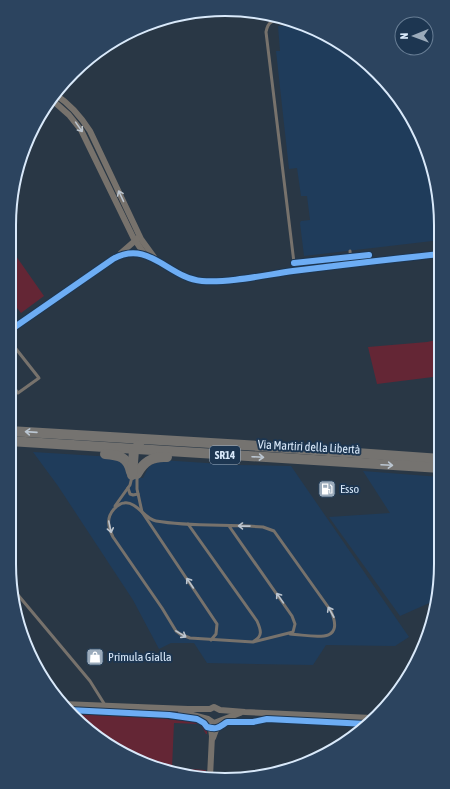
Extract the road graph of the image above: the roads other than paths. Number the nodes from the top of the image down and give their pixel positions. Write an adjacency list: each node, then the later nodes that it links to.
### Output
1 (272, 21): 12 (lane)
2 (59, 98): 4 (street, one-way to 2)
3 (55, 103): 5 (street, one-way to 5)
4 (138, 232): 5 (street); 10 (street)
5 (135, 241): 7 (street); 9 (street)
6 (350, 251): 11 (lane)
7 (146, 255): 9 (street); 10 (street)
8 (434, 255): 11 (street)
9 (118, 256): 13 (street)
10 (156, 260): 12 (street)
11 (351, 264): 12 (street)
12 (295, 271)
13 (16, 326)
14 (16, 349): 15 (lane)
15 (16, 390)
16 (16, 431): 17 (main road, Via Martiri della Libertà / SR14, one-way to 16)
17 (54, 434): 20 (main road, Via Martiri della Libertà / SR14); 21 (main road)
18 (16, 441): 19 (main road, Via Martiri della Libertà / SR14)
19 (40, 443): 21 (main road, Via Martiri della Libertà / SR14); 27 (main road)
20 (240, 445): 21 (main road); 22 (main road, Via Martiri della Libertà / SR14)
21 (136, 448): 24 (main road, Via Martiri della Libertà / SR14); 27 (main road)
22 (293, 449): 23 (main road, Via Martiri della Libertà / SR14); 25 (main road, Via Martiri della Libertà / SR14)
23 (434, 452)
24 (236, 456): 26 (main road, Via Martiri della Libertà / SR14, one-way to 26); 27 (main road)
25 (434, 459)
26 (434, 468)
27 (135, 475): 28 (lane); 29 (lane)
28 (128, 488): 29 (lane); 30 (lane)
29 (138, 494): 31 (lane)
30 (112, 511): 31 (lane); 36 (lane, one-way to 36)
31 (142, 512): 32 (lane); 36 (lane, one-way to 31)
32 (188, 524): 33 (lane); 37 (lane)
33 (229, 526): 35 (lane, one-way to 33); 35 (lane, one-way to 33)
34 (19, 596): 39 (lane)
35 (290, 634): 37 (lane)
36 (211, 640): 37 (lane)
37 (253, 642)
38 (70, 704): 39 (street)
39 (106, 706): 40 (street)
40 (168, 708): 41 (street); 45 (street)
41 (210, 709): 42 (street); 45 (street)
42 (220, 710): 43 (street); 46 (street)
43 (245, 712): 44 (street); 46 (street)
44 (367, 718)
45 (209, 720): 46 (street); 47 (street)
46 (219, 721): 47 (street)
47 (212, 742): 48 (street)
48 (210, 773)

